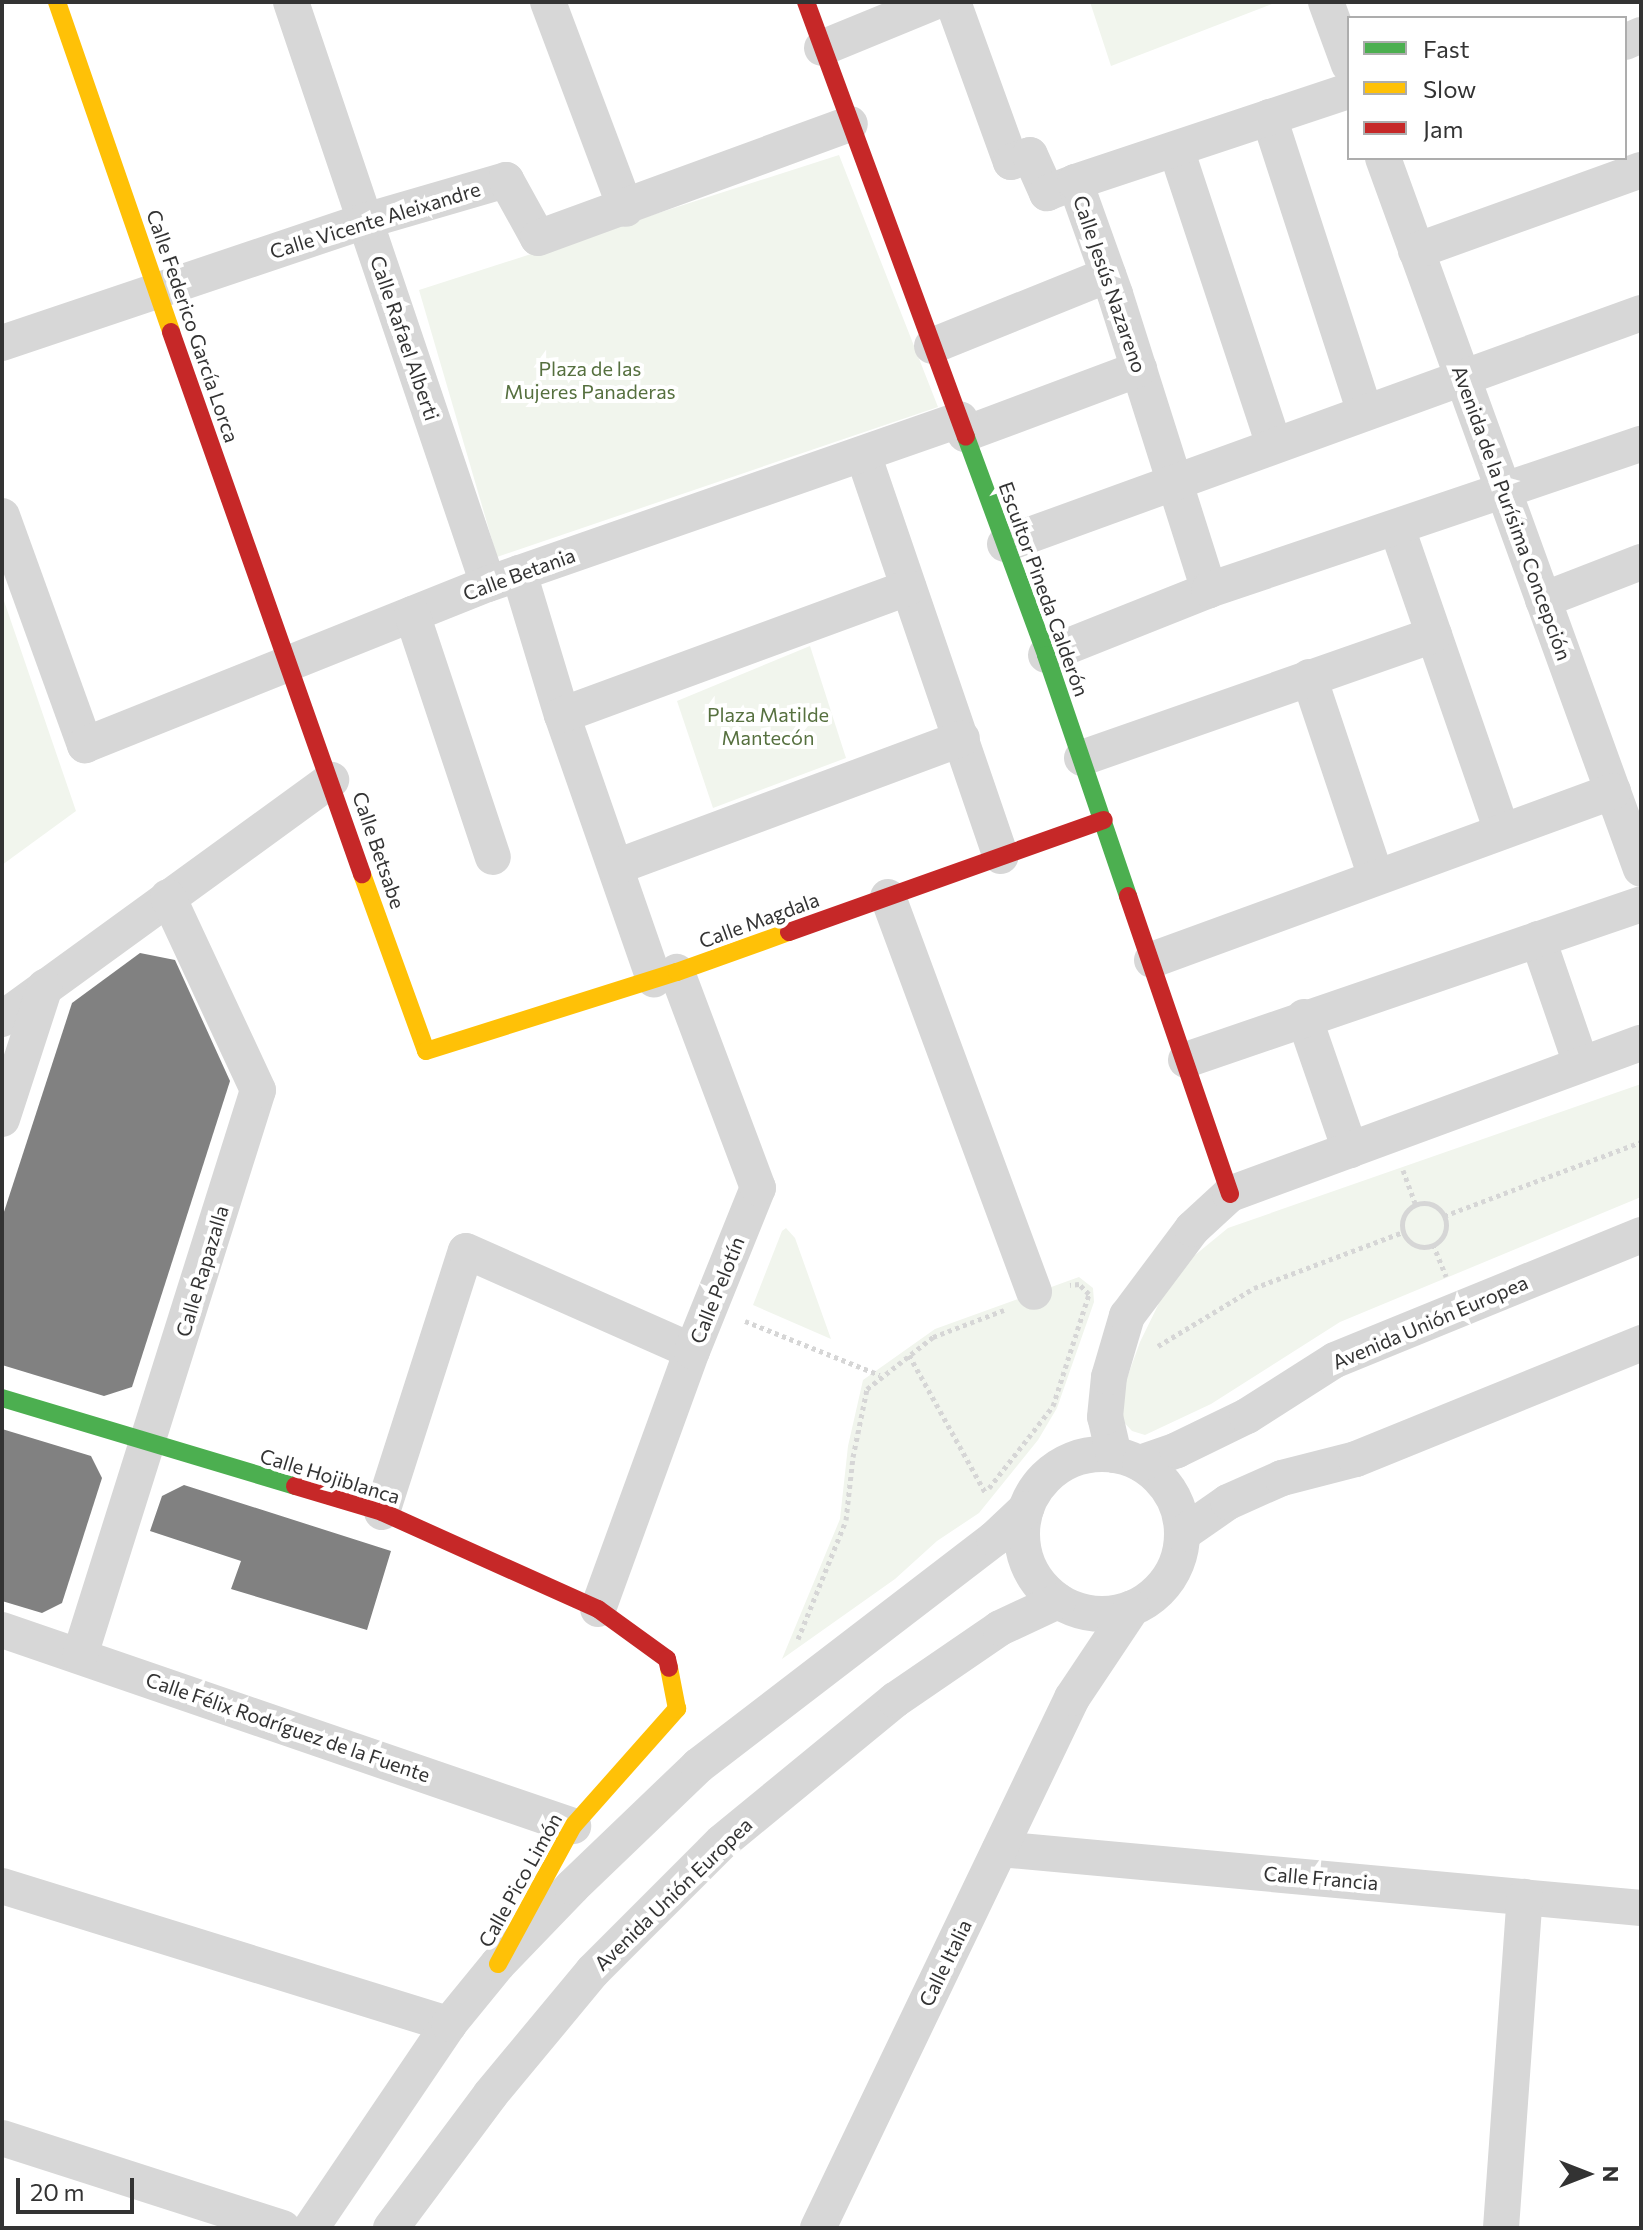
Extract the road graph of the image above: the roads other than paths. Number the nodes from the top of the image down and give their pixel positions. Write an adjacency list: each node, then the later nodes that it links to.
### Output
1 (57, 2): 21 (street, Calle Federico García Lorca)
2 (291, 2): 18 (street, Calle Rafael Alberti)
3 (548, 2): 17 (street)
4 (806, 2): 8 (street, Escultor Pineda Calderón)
5 (934, 2): 8 (street)
6 (953, 2): 16 (street, Calle Jesús Nazareno)
7 (1336, 5): 9 (street)
8 (822, 48): 12 (street, Escultor Pineda Calderón)
9 (1347, 56)
10 (1347, 92): 11 (street)
11 (1269, 117): 13 (street); 27 (street)
12 (850, 124): 17 (street, Calle Vicente Aleixandre); 24 (street, Escultor Pineda Calderón)
13 (1176, 149): 16 (street); 30 (street)
14 (1384, 160): 19 (street, Avenida de la Purísima Concepción)
15 (1641, 170): 19 (street)
16 (1075, 182): 20 (street, Calle Jesús Nazareno)
17 (626, 209): 18 (street, Calle Vicente Aleixandre)
18 (365, 221): 21 (street, Calle Vicente Aleixandre); 38 (street, Calle Rafael Alberti)
19 (1416, 251): 26 (street, Avenida de la Purísima Concepción)
20 (1108, 275): 24 (street); 25 (street, Calle Jesús Nazareno)
21 (158, 290): 23 (street, Calle Vicente Aleixandre); 45 (street, Calle Federico García Lorca)
22 (1641, 313): 26 (street)
23 (2, 343)
24 (932, 346): 28 (street, Escultor Pineda Calderón)
25 (1139, 369): 28 (street, Calle Betania); 32 (street, Calle Jesús Nazareno)
26 (1463, 380): 27 (street); 33 (street, Avenida de la Purísima Concepción)
27 (1365, 412): 30 (street)
28 (962, 427): 31 (street, Calle Betania); 36 (street, Escultor Pineda Calderón)
29 (1641, 444): 33 (street)
30 (1274, 445): 32 (street)
31 (863, 454): 38 (street, Calle Betania); 39 (street)
32 (1174, 482): 36 (street); 40 (street, Calle Jesús Nazareno)
33 (1504, 493): 35 (street); 41 (street, Avenida de la Purísima Concepción)
34 (2, 516): 45 (street, Calle Betania)
35 (1397, 528): 40 (street); 43 (street)
36 (1005, 544): 44 (street, Escultor Pineda Calderón)
37 (1641, 562): 41 (street)
38 (504, 578): 42 (street, Calle Betania); 47 (street, Calle Rafael Alberti)
39 (908, 588): 47 (street); 48 (street)
40 (1209, 590): 44 (street)
41 (1543, 600): 51 (street, Avenida de la Purísima Concepción)
42 (412, 614): 45 (street, Calle Betania); 55 (street)
43 (1434, 635): 46 (street); 53 (street)
44 (1046, 655): 49 (street, Escultor Pineda Calderón)
45 (287, 665): 50 (street, Calle Betsabe)
46 (1309, 677): 49 (street); 58 (street)
47 (562, 715): 56 (street, Calle Pelotín)
48 (962, 738): 54 (street); 56 (street)
49 (1082, 758): 52 (street, Escultor Pineda Calderón)
50 (331, 780): 59 (street); 69 (street, Calle Betsabe)
51 (1623, 794): 53 (street); 57 (street, Avenida de la Purísima Concepción)
52 (1104, 820): 54 (street, Calle Magdala); 63 (street, Escultor Pineda Calderón)
53 (1502, 831): 58 (street)
54 (1001, 856): 60 (street, Calle Magdala)
55 (493, 857)
56 (616, 867): 64 (street, Calle Pelotín)
57 (1641, 869)
58 (1376, 877): 63 (street)
59 (168, 897): 65 (street); 81 (street, Calle Rapazalla)
60 (888, 897): 64 (street, Calle Magdala); 76 (street)
61 (1641, 904): 62 (street)
62 (1538, 939): 66 (street); 71 (street)
63 (1152, 960): 70 (street, Escultor Pineda Calderón)
64 (666, 976): 69 (street, Calle Magdala); 78 (street, Calle Pelotín)
65 (45, 987): 67 (street); 72 (street)
66 (1304, 1017): 70 (street); 73 (street)
67 (2, 1019)
68 (1641, 1043): 71 (street)
69 (426, 1051)
70 (1186, 1060): 74 (street, Escultor Pineda Calderón)
71 (1581, 1064): 73 (street)
72 (2, 1119)
73 (1350, 1150): 74 (street)
74 (1230, 1194): 79 (street)
75 (1641, 1235): 82 (street, Avenida Unión Europea)
76 (1037, 1295)
77 (1641, 1343): 86 (street)
78 (692, 1351): 85 (street); 89 (street, Calle Pelotín)
79 (1109, 1377): 82 (street); 83 (street)
80 (2, 1398): 81 (street, Calle Hojiblanca)
81 (148, 1444): 85 (street, Calle Hojiblanca); 91 (street, Calle Rapazalla)
82 (1127, 1459): 83 (street); 86 (street)
83 (1059, 1466): 84 (street)
84 (1026, 1509): 87 (street); 99 (street)
85 (382, 1512): 89 (street, Calle Hojiblanca)
86 (1182, 1534): 88 (street)
87 (1070, 1607): 88 (street); 92 (street, Calle Italia); 104 (street, Avenida Unión Europea)
88 (1132, 1608): 92 (street, Calle Italia)
89 (598, 1609): 93 (street, Calle Hojiblanca)
90 (2, 1630): 91 (street, Calle Félix Rodríguez de la Fuente)
91 (80, 1655): 94 (street, Calle Félix Rodríguez de la Fuente)
92 (1072, 1698): 95 (street, Calle Italia)
93 (677, 1709): 94 (street, Calle Pico Limón)
94 (573, 1826): 99 (street, Calle Pico Limón)
95 (1000, 1849): 97 (street, Calle Francia); 105 (street, Calle Italia)
96 (2, 1886): 100 (street)
97 (1525, 1897): 98 (street, Calle Francia); 106 (street)
98 (1641, 1908)
99 (498, 1964): 100 (street)
100 (449, 2024): 103 (street)
101 (2, 2138): 102 (street)
102 (283, 2228)
103 (311, 2228)
104 (391, 2228)
105 (818, 2228)
106 (1501, 2228)

